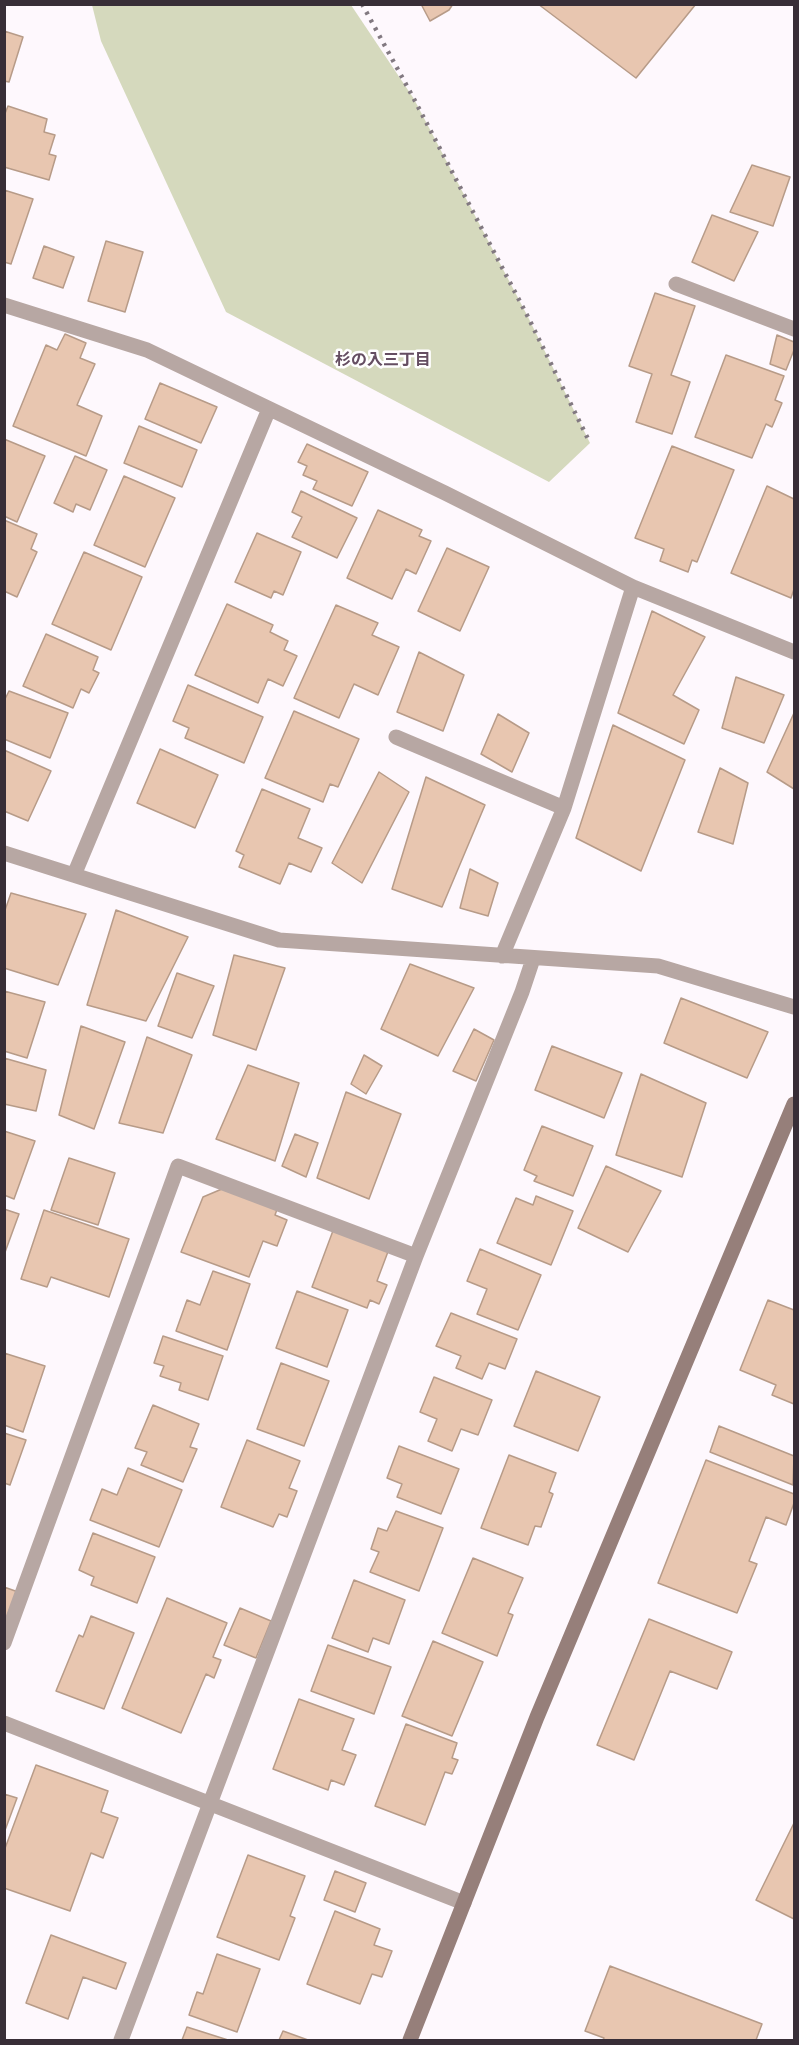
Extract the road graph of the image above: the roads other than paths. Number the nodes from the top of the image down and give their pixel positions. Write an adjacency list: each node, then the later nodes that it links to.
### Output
1 (676, 284): 3 (street)
2 (4, 305): 4 (street)
3 (795, 329)
4 (269, 409): 5 (street); 10 (street)
5 (633, 587): 6 (street); 8 (street)
6 (795, 652)
7 (396, 737): 8 (street)
8 (564, 808): 11 (street)
9 (4, 853): 10 (street)
10 (74, 875): 11 (street)
11 (502, 956): 12 (street)
12 (532, 959): 13 (street); 15 (street)
13 (795, 1007)
14 (795, 1104): 19 (street)
15 (416, 1256): 16 (street); 18 (street)
16 (4, 1643)
17 (4, 1723): 18 (street)
18 (211, 1805): 19 (street); 20 (street)
19 (464, 1902): 21 (street)
20 (121, 2040)
21 (410, 2040)

